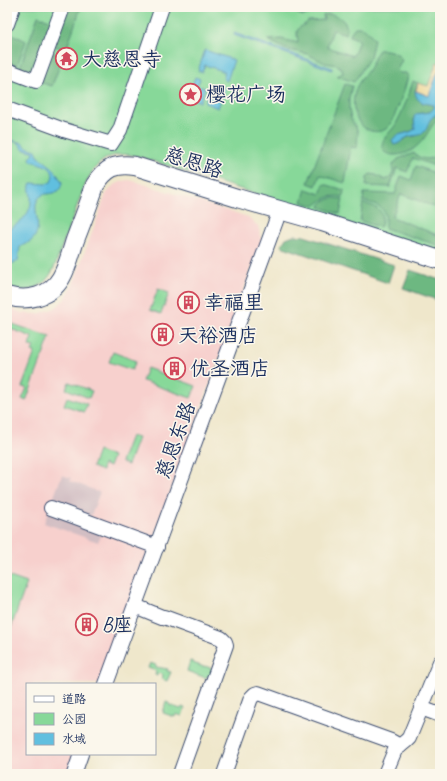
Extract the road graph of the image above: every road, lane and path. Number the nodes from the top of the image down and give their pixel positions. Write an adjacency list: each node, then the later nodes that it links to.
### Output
1 (13, 7): 4 (street)
2 (63, 7): 5 (street)
3 (162, 7): 6 (street)
4 (7, 24)
5 (7, 70)
6 (7, 109)
7 (280, 210): 8 (main road, 慈恩路); 9 (main road, 慈恩路); 11 (street, 慈恩东路)
8 (440, 260)
9 (7, 296)
10 (51, 508): 11 (street)
11 (157, 547): 12 (street, 慈恩东路)
12 (135, 606): 14 (street, 慈恩东路); 20 (street)
13 (440, 662): 15 (street)
14 (106, 683)
15 (421, 708): 16 (street); 17 (street)
16 (440, 715)
17 (400, 746): 21 (street); 22 (street)
18 (81, 755): 19 (street)
19 (74, 774)
20 (180, 774)
21 (224, 774)
22 (386, 774)

